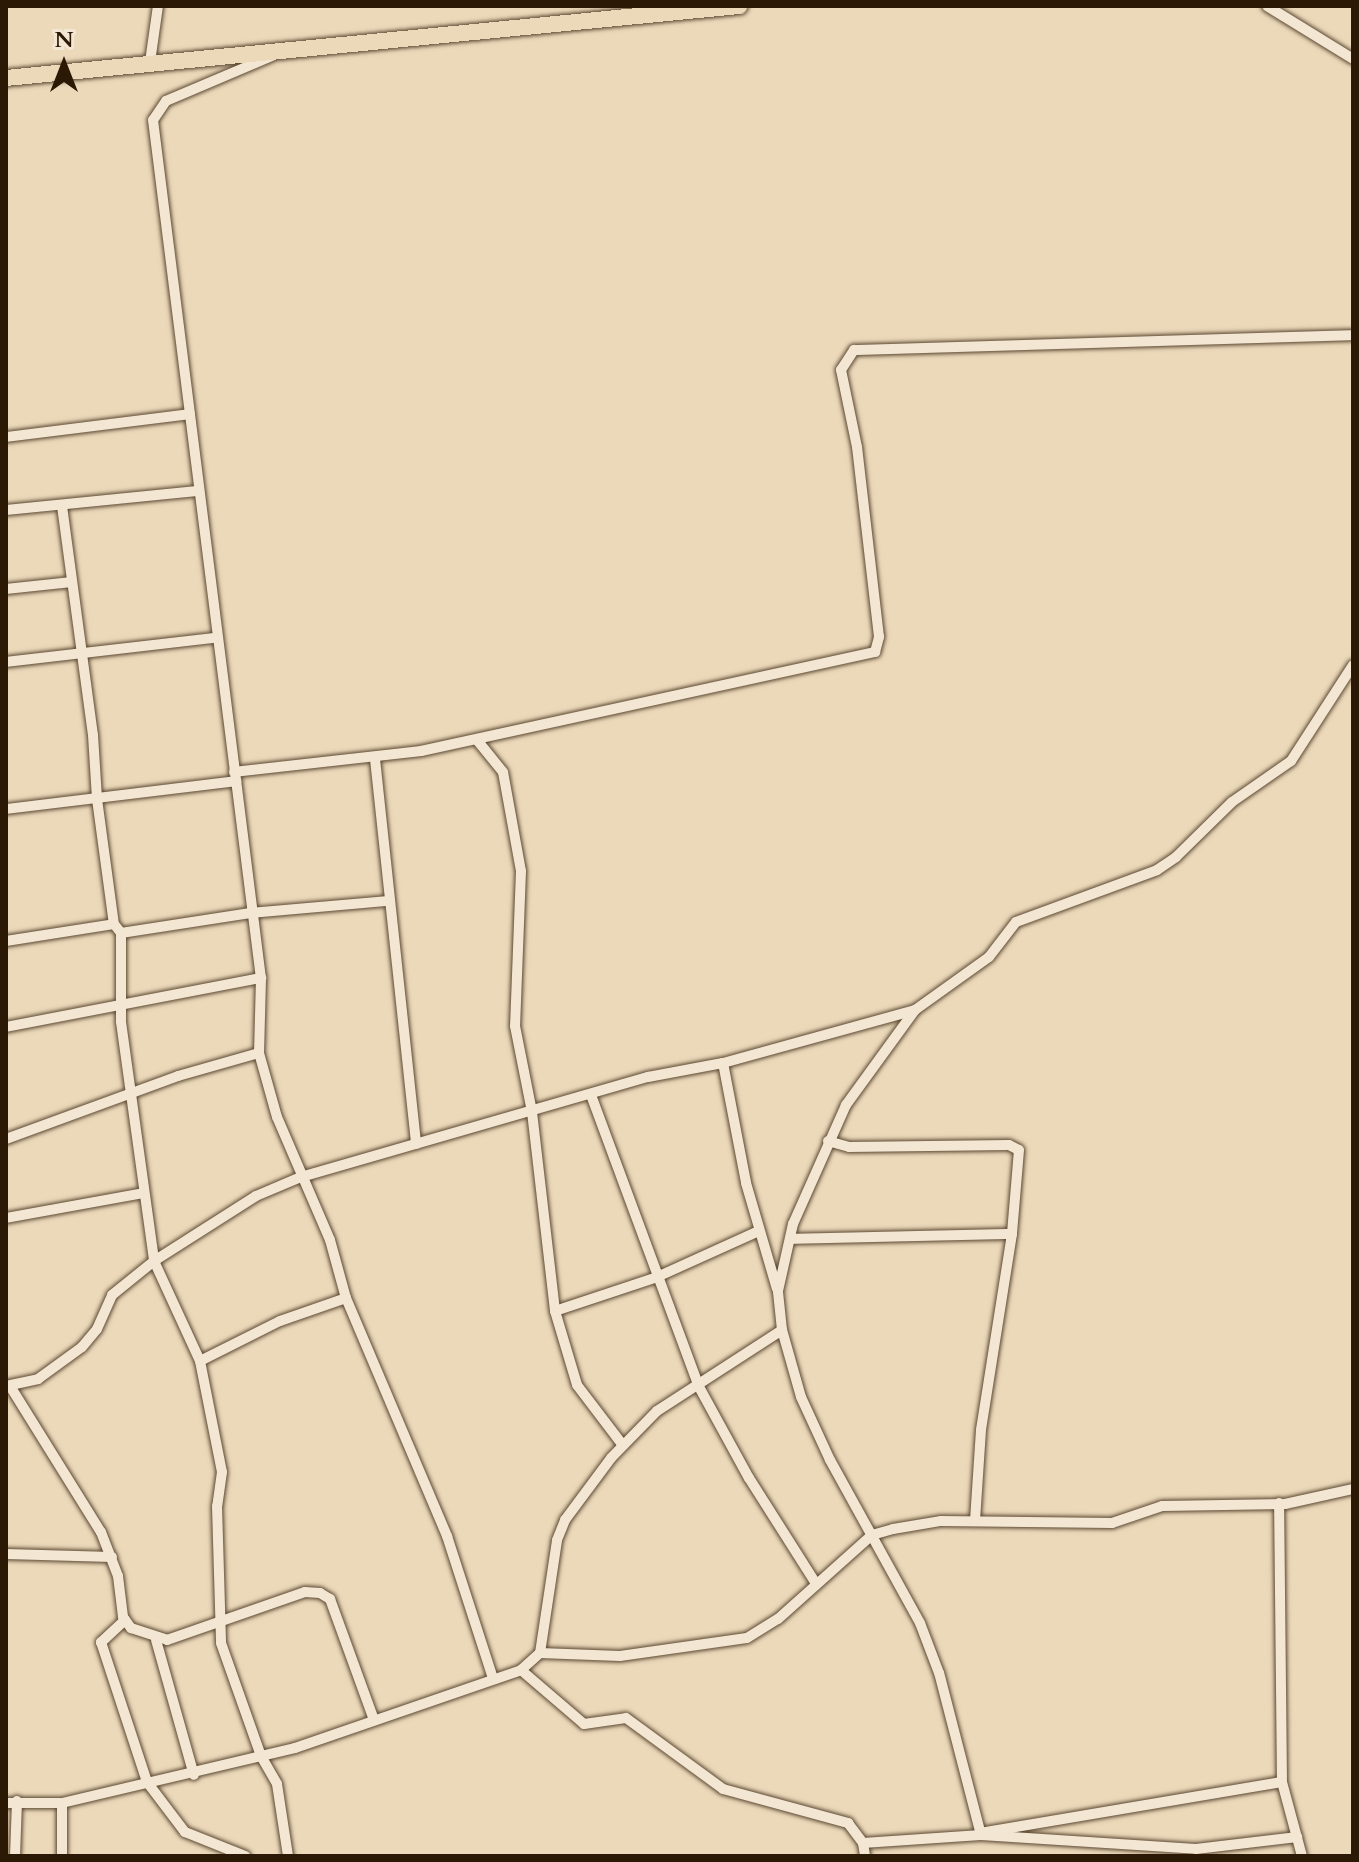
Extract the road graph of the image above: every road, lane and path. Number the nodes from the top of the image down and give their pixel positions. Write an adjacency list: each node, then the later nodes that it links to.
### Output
1 (158, 6): 6 (street)
2 (739, 6): 4 (main road)
3 (1267, 6): 5 (street)
4 (278, 54): 6 (main road); 9 (street)
5 (1353, 59)
6 (150, 62): 7 (main road)
7 (6, 78)
8 (1353, 335): 20 (street)
9 (190, 414): 10 (street); 11 (street)
10 (6, 437)
11 (197, 491): 12 (street); 16 (street)
12 (62, 506): 13 (street); 14 (street)
13 (6, 510)
14 (72, 582): 15 (street); 17 (street)
15 (6, 589)
16 (214, 638): 17 (street); 22 (street)
17 (80, 652): 18 (street); 23 (street)
18 (6, 662)
19 (1353, 665): 31 (street)
20 (477, 740): 21 (street); 37 (street)
21 (375, 759): 22 (street); 25 (street)
22 (235, 776): 23 (street); 26 (street)
23 (97, 799): 24 (street); 27 (street)
24 (6, 809)
25 (388, 901): 26 (street); 40 (street)
26 (250, 913): 27 (street); 29 (street)
27 (118, 928): 28 (street); 30 (street)
28 (6, 941)
29 (261, 978): 30 (street); 33 (street)
30 (122, 1002): 32 (street); 35 (street)
31 (915, 1010): 34 (street); 39 (street)
32 (6, 1027)
33 (259, 1053): 35 (street); 41 (street)
34 (723, 1063): 36 (street); 44 (street)
35 (130, 1095): 38 (street); 42 (street)
36 (591, 1095): 37 (street); 48 (street)
37 (532, 1112): 40 (street); 51 (street)
38 (6, 1139)
39 (828, 1141): 45 (street); 46 (street)
40 (416, 1144): 41 (street)
41 (301, 1177): 47 (street); 50 (street)
42 (144, 1193): 43 (street); 47 (street)
43 (6, 1218)
44 (759, 1231): 48 (street); 49 (street)
45 (1012, 1234): 46 (street); 59 (street)
46 (790, 1239): 49 (street)
47 (154, 1261): 53 (street); 55 (street)
48 (657, 1277): 51 (street); 54 (street)
49 (778, 1291): 52 (street)
50 (346, 1298): 53 (street); 71 (street)
51 (555, 1311): 56 (street)
52 (782, 1330): 54 (street); 60 (street)
53 (200, 1361): 65 (street)
54 (698, 1385): 56 (street); 63 (street)
55 (8, 1386): 62 (street)
56 (622, 1444): 69 (street)
57 (1353, 1489): 58 (street)
58 (1279, 1503): 59 (street); 76 (street)
59 (975, 1521): 60 (street)
60 (872, 1535): 63 (street); 79 (street)
61 (6, 1554): 62 (street)
62 (112, 1557): 64 (street)
63 (815, 1582): 69 (street)
64 (125, 1620): 67 (street); 75 (street)
65 (221, 1621): 66 (street); 68 (street); 72 (street)
66 (201, 1628): 67 (street); 68 (street)
67 (156, 1640): 74 (street)
68 (221, 1643): 73 (street)
69 (540, 1653): 70 (street)
70 (521, 1670): 71 (street); 81 (street)
71 (493, 1678): 72 (street)
72 (374, 1720): 73 (street)
73 (261, 1756): 74 (street); 86 (street)
74 (194, 1775): 75 (street)
75 (147, 1782): 78 (street); 85 (street)
76 (1282, 1782): 79 (street); 80 (street)
77 (11, 1802): 78 (street); 83 (street)
78 (62, 1803): 84 (street)
79 (980, 1834): 81 (street); 82 (street)
80 (1297, 1837): 82 (street); 88 (street)
81 (863, 1843): 87 (street)
82 (1196, 1853)
83 (15, 1856)
84 (62, 1856)
85 (245, 1856)
86 (288, 1856)
87 (865, 1856)
88 (1302, 1856)

